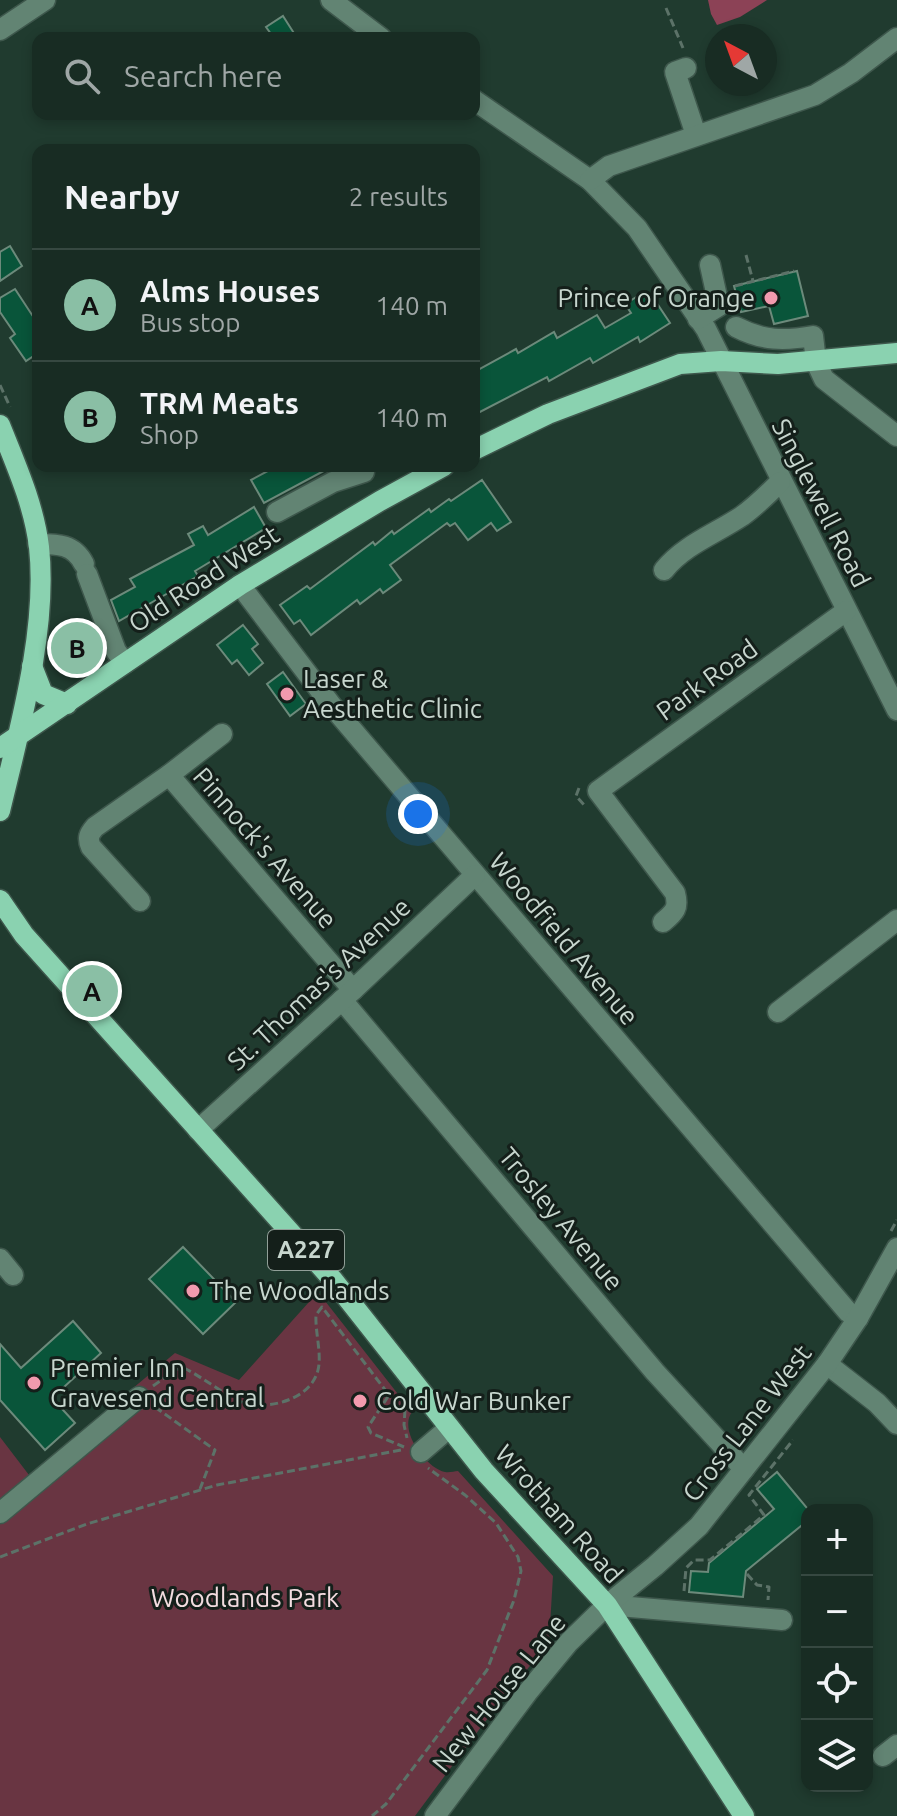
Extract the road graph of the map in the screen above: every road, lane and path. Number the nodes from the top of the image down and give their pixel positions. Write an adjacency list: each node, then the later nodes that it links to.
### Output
1 (45, 0): 4 (street)
2 (331, 0): 5 (street)
3 (666, 8): 7 (path)
4 (0, 30)
5 (373, 32)
6 (897, 38): 9 (street)
7 (677, 68): 9 (street)
8 (480, 104): 10 (street, Singlewell Road)
9 (696, 135): 10 (street)
10 (590, 180): 16 (street, Singlewell Road)
11 (746, 255): 14 (path)
12 (710, 265): 15 (street)
13 (794, 271): 14 (path)
14 (753, 281): 15 (path)
15 (716, 291): 16 (street)
16 (698, 319): 19 (street, Singlewell Road)
17 (736, 327): 20 (street)
18 (897, 353): 20 (main road)
19 (721, 361): 20 (main road); 24 (main road); 28 (street, Singlewell Road)
20 (816, 362): 23 (street)
21 (0, 385): 22 (path)
22 (3, 422): 31 (main road)
23 (897, 436)
24 (480, 447)
25 (355, 472): 30 (street)
26 (364, 472): 29 (street)
27 (433, 472): 29 (main road, Old Road West)
28 (780, 482): 32 (street); 34 (street, Singlewell Road)
29 (380, 501): 33 (main road, Old Road West)
30 (277, 512)
31 (38, 544): 35 (street); 36 (main road)
32 (664, 570)
33 (240, 585): 35 (main road, Old Road West); 44 (street, Woodfield Avenue)
34 (846, 611): 38 (street, Singlewell Road); 42 (street, Park Road)
35 (125, 663): 37 (main road, Old Road West)
36 (32, 665): 37 (main road); 40 (main road)
37 (67, 704): 40 (main road, Old Road West)
38 (897, 710)
39 (211, 735): 41 (street)
40 (9, 743): 43 (main road)
41 (169, 775): 46 (street); 49 (street, Pinnock's Avenue)
42 (596, 792): 42 (path); 48 (street)
43 (0, 811)
44 (475, 875): 49 (street, St. Thomas's Avenue); 54 (street, Woodfield Avenue)
45 (0, 900): 51 (main road, Wrotham Road / A227)
46 (140, 901)
47 (897, 920): 50 (street)
48 (663, 922)
49 (348, 995): 51 (street, St. Thomas's Avenue); 62 (street, Trosley Avenue)
50 (778, 1012)
51 (198, 1130): 59 (main road, Wrotham Road / A227)
52 (897, 1220): 53 (path)
53 (894, 1240): 54 (street, Cross Lane West)
54 (858, 1318): 55 (street, Cross Lane West)
55 (827, 1364): 58 (street); 62 (street, Cross Lane West)
56 (139, 1397): 61 (path); 63 (path); 64 (street)
57 (405, 1410): 61 (path)
58 (897, 1424)
59 (449, 1428): 61 (street); 68 (main road, Wrotham Road / A227)
60 (789, 1436): 67 (path)
61 (417, 1455): 63 (path); 70 (path)
62 (744, 1469): 68 (street, Cross Lane West)
63 (200, 1489): 65 (path)
64 (0, 1513)
65 (0, 1557)
66 (747, 1574): 69 (path)
67 (689, 1596)
68 (607, 1605): 69 (street); 71 (street, New House Lane); 72 (main road, Wrotham Road / A227)
69 (774, 1614)
70 (372, 1816)
71 (435, 1816)
72 (744, 1816)

